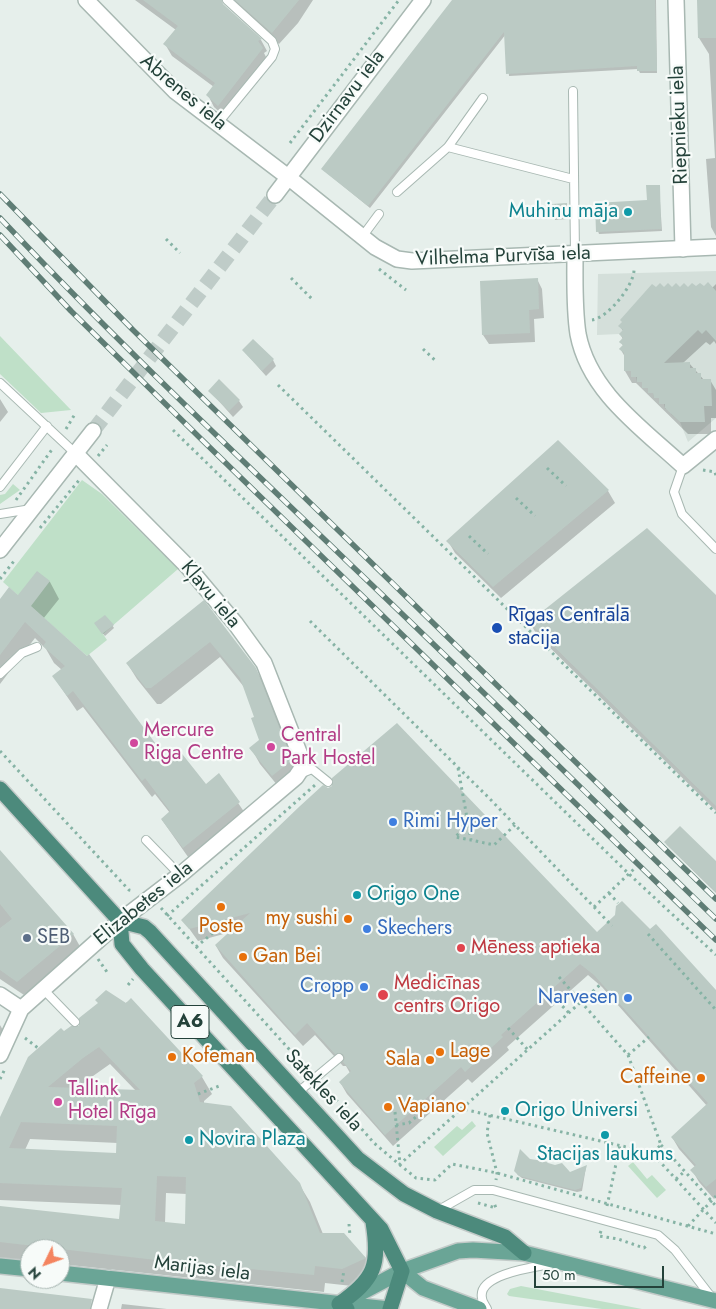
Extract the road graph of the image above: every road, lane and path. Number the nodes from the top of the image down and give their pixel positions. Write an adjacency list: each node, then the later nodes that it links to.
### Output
1 (86, 0): 8 (street, Abrenes iela)
2 (227, 0): 8 (lane)
3 (399, 0): 9 (path)
4 (423, 0): 11 (street, Dzirnavu iela)
5 (676, 0): 19 (street, Riepnieku iela)
6 (572, 91): 12 (lane)
7 (483, 98): 10 (lane)
8 (218, 123): 11 (street, Abrenes iela)
9 (290, 143)
10 (448, 147): 12 (lane); 13 (lane)
11 (288, 177): 14 (street, Dzirnavu iela); 16 (street, Vilhelma Purvīša iela)
12 (573, 179): 21 (lane)
13 (397, 192)
14 (275, 195)
15 (379, 214): 16 (lane)
16 (362, 237): 21 (street, Vilhelma Purvīša iela)
17 (166, 239): 20 (path)
18 (716, 247): 19 (street, Vilhelma Purvīša iela)
19 (683, 249): 21 (street, Vilhelma Purvīša iela)
20 (180, 253)
21 (574, 254): 27 (street)
22 (634, 270): 27 (path)
23 (390, 277): 25 (path)
24 (291, 278): 26 (path)
25 (406, 290)
26 (312, 299)
27 (576, 322): 40 (street)
28 (424, 350): 29 (path)
29 (437, 362)
30 (0, 383): 33 (lane)
31 (278, 384): 65 (path)
32 (75, 414): 36 (path)
33 (47, 426): 36 (lane); 45 (lane)
34 (173, 430): 71 (path)
35 (92, 431): 39 (street)
36 (60, 439): 39 (lane); 43 (path)
37 (716, 439): 40 (street)
38 (107, 445): 41 (path)
39 (75, 453): 41 (street, Kļavu iela); 47 (street)
40 (683, 466): 52 (lane)
41 (88, 468): 50 (path); 62 (street, Kļavu iela)
42 (547, 468): 44 (path)
43 (25, 486)
44 (566, 486)
45 (0, 487)
46 (516, 498): 49 (path)
47 (33, 508): 48 (lane); 53 (street)
48 (0, 514)
49 (534, 516)
50 (34, 536)
51 (469, 536): 54 (path)
52 (716, 549)
53 (0, 550)
54 (488, 554)
55 (17, 557): 56 (path)
56 (0, 579)
57 (310, 621): 61 (path)
58 (37, 647): 59 (lane)
59 (0, 674)
60 (0, 751): 73 (path)
61 (458, 766): 66 (path); 67 (path)
62 (300, 771): 63 (lane); 72 (street, Elizabetes iela)
63 (326, 780): 78 (path)
64 (0, 789): 79 (highway)
65 (716, 813)
66 (468, 825): 69 (path); 69 (path)
67 (515, 825): 69 (path); 76 (path)
68 (146, 840): 72 (lane)
69 (471, 840)
70 (635, 868): 71 (path)
71 (629, 874): 74 (path); 84 (path)
72 (180, 875): 79 (street, Elizabetes iela)
73 (142, 886)
74 (609, 893): 75 (path); 76 (path)
75 (618, 903)
76 (594, 907): 80 (path)
77 (161, 908): 78 (path)
78 (167, 916): 83 (path)
79 (120, 921): 91 (street, Elizabetes iela); 109 (highway, Satekles iela); 127 (highway, A6)
80 (612, 926)
81 (220, 930): 83 (path)
82 (648, 934): 96 (path)
83 (196, 947): 107 (path)
84 (716, 955)
85 (107, 969): 86 (path)
86 (109, 975)
87 (559, 977): 94 (path)
88 (132, 981): 90 (path)
89 (602, 984): 94 (path)
90 (128, 985)
91 (43, 989): 95 (street, Elizabetes iela); 98 (lane)
92 (549, 992): 97 (path)
93 (0, 995): 95 (street)
94 (581, 1002): 97 (path); 105 (path)
95 (21, 1009): 104 (street, Elizabetes iela)
96 (716, 1010)
97 (568, 1013): 103 (path)
98 (75, 1022)
99 (508, 1028): 103 (path)
100 (650, 1037): 105 (path)
101 (30, 1041): 102 (path)
102 (38, 1048)
103 (528, 1050): 111 (path)
104 (0, 1055)
105 (628, 1055): 116 (path)
106 (339, 1058): 107 (lane)
107 (315, 1078): 109 (lane); 118 (path)
108 (222, 1085): 110 (path)
109 (297, 1093): 126 (highway, Satekles iela)
110 (198, 1094)
111 (464, 1109): 113 (path); 114 (path); 118 (path)
112 (395, 1112): 114 (path)
113 (490, 1115): 115 (path); 121 (path)
114 (396, 1125): 118 (path)
115 (620, 1145): 117 (path); 128 (path)
116 (661, 1145): 117 (path); 119 (path)
117 (652, 1153): 120 (path)
118 (400, 1165)
119 (685, 1171): 120 (path); 123 (path)
120 (676, 1178): 125 (path)
121 (495, 1184)
122 (716, 1196): 123 (path)
123 (711, 1200): 124 (path); 125 (path)
124 (716, 1206)
125 (703, 1208): 129 (path); 131 (path)
126 (437, 1211): 128 (lane); 134 (highway, Satekles iela)
127 (372, 1218): 139 (highway, A6); 144 (highway)
128 (603, 1221): 133 (path); 143 (lane)
129 (716, 1223)
130 (349, 1224): 132 (path)
131 (688, 1226)
132 (350, 1236)
133 (653, 1240)
134 (524, 1253): 135 (main road); 139 (main road)
135 (556, 1263): 143 (main road); 148 (lane)
136 (0, 1266): 137 (main road)
137 (20, 1268)
138 (344, 1270): 142 (path)
139 (402, 1272): 144 (main road); 146 (highway); 147 (main road)
140 (70, 1274): 141 (main road, Marijas iela)
141 (108, 1278): 144 (main road, Marijas iela); 145 (street)
142 (341, 1286)
143 (715, 1302)
144 (343, 1307): 146 (main road, Marijas iela)
145 (99, 1309)
146 (389, 1309)
147 (479, 1309)
148 (488, 1309)

